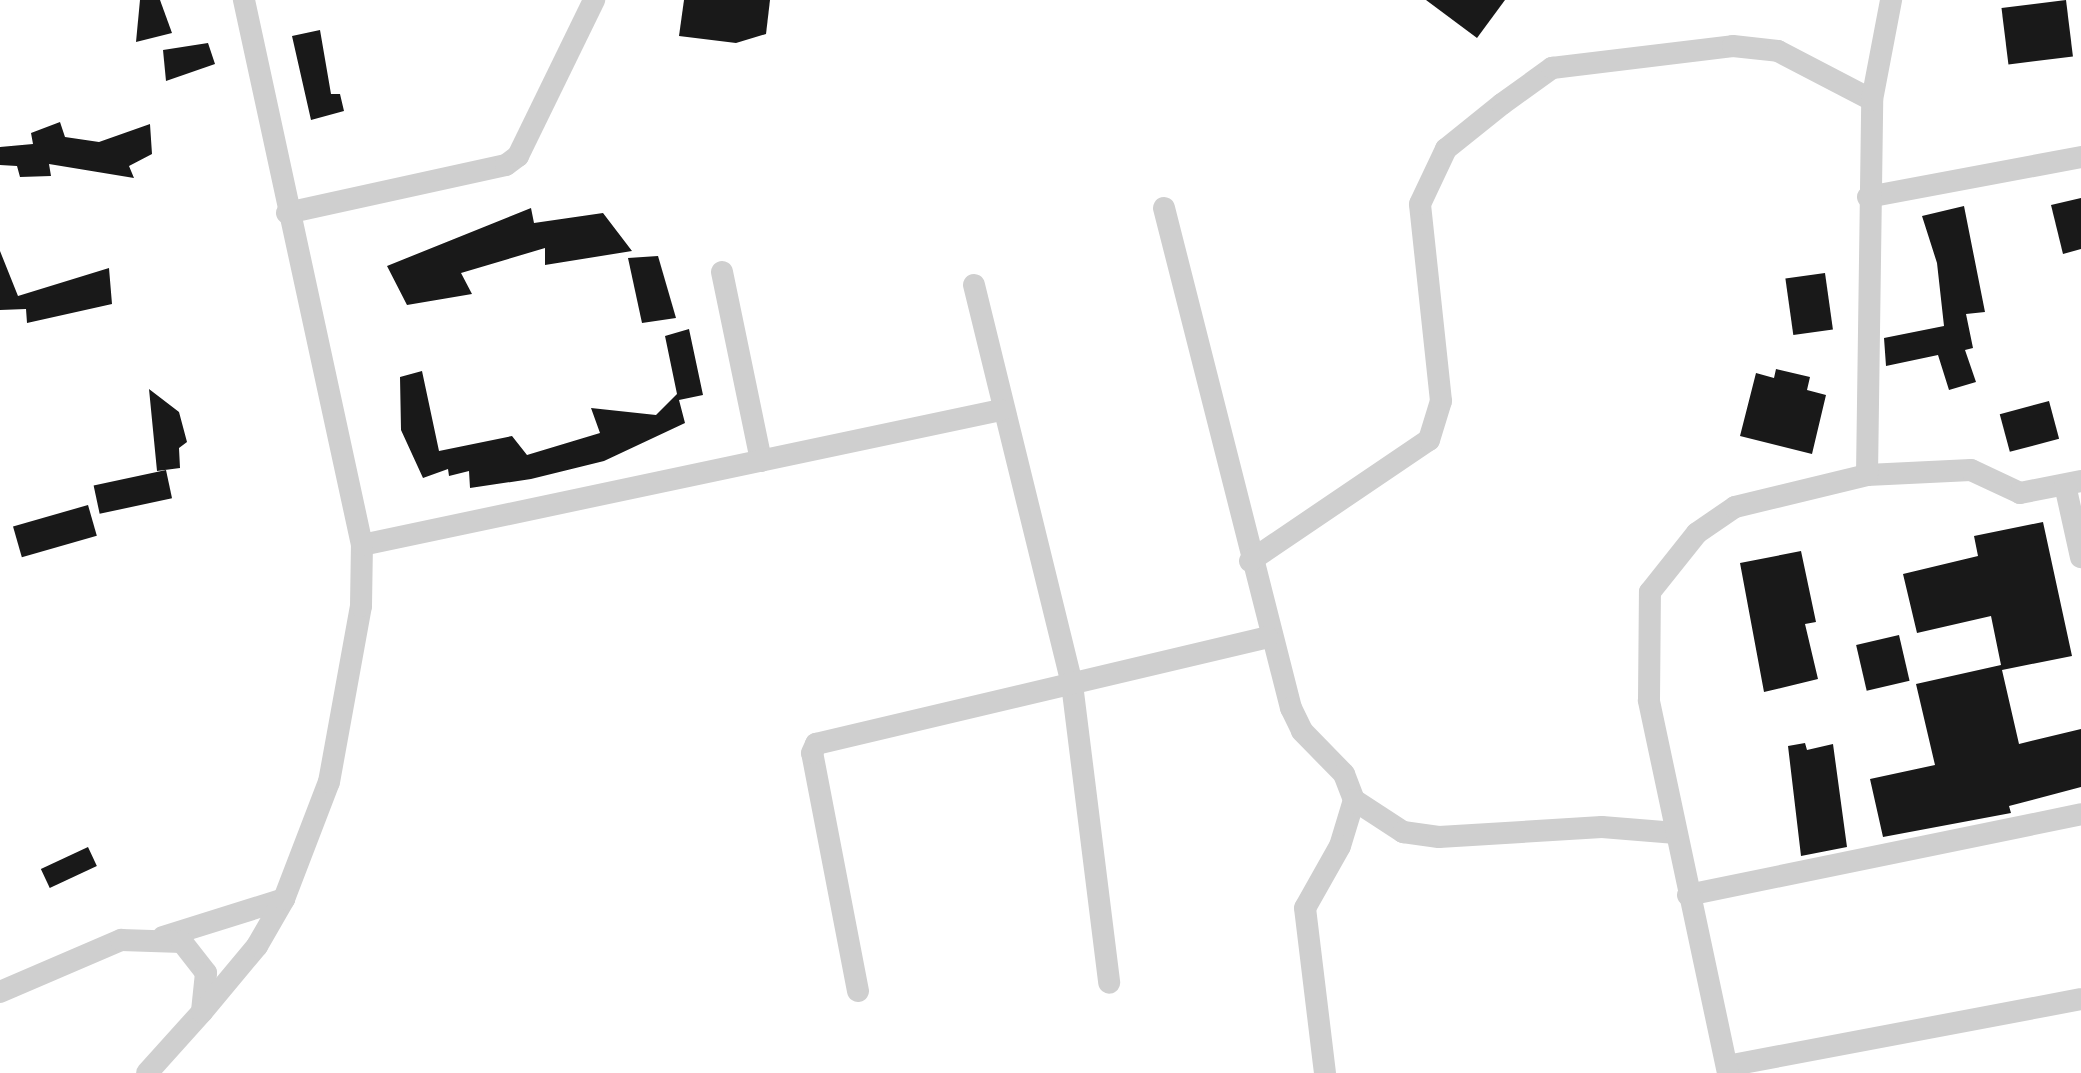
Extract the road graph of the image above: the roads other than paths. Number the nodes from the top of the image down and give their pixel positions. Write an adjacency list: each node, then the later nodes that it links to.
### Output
1 (244, 0): 8 (street)
2 (594, 0): 8 (street)
3 (1894, 1): 4 (street)
4 (1872, 100): 6 (street); 17 (street)
5 (2081, 157): 6 (street)
6 (1868, 197): 13 (street)
7 (1164, 208): 17 (street)
8 (287, 213): 15 (street)
9 (722, 272): 12 (street)
10 (974, 285): 11 (street)
11 (1001, 410): 12 (street); 19 (street)
12 (761, 461): 15 (street)
13 (1867, 475): 14 (street); 22 (street)
14 (2073, 483): 16 (street)
15 (362, 545): 24 (street)
16 (2081, 557)
17 (1250, 560): 18 (street)
18 (1268, 636): 19 (street); 20 (street)
19 (1072, 684): 26 (street); 28 (street)
20 (1354, 800): 22 (street); 33 (street)
21 (2081, 814): 23 (street)
22 (1676, 833): 23 (street)
23 (1688, 894): 31 (street)
24 (284, 899): 25 (street); 30 (street)
25 (162, 937): 27 (street); 30 (street)
26 (1109, 983)
27 (1, 990)
28 (858, 992)
29 (2081, 1000): 31 (street)
30 (202, 1012): 32 (street)
31 (1728, 1070)
32 (147, 1073)
33 (1325, 1073)

